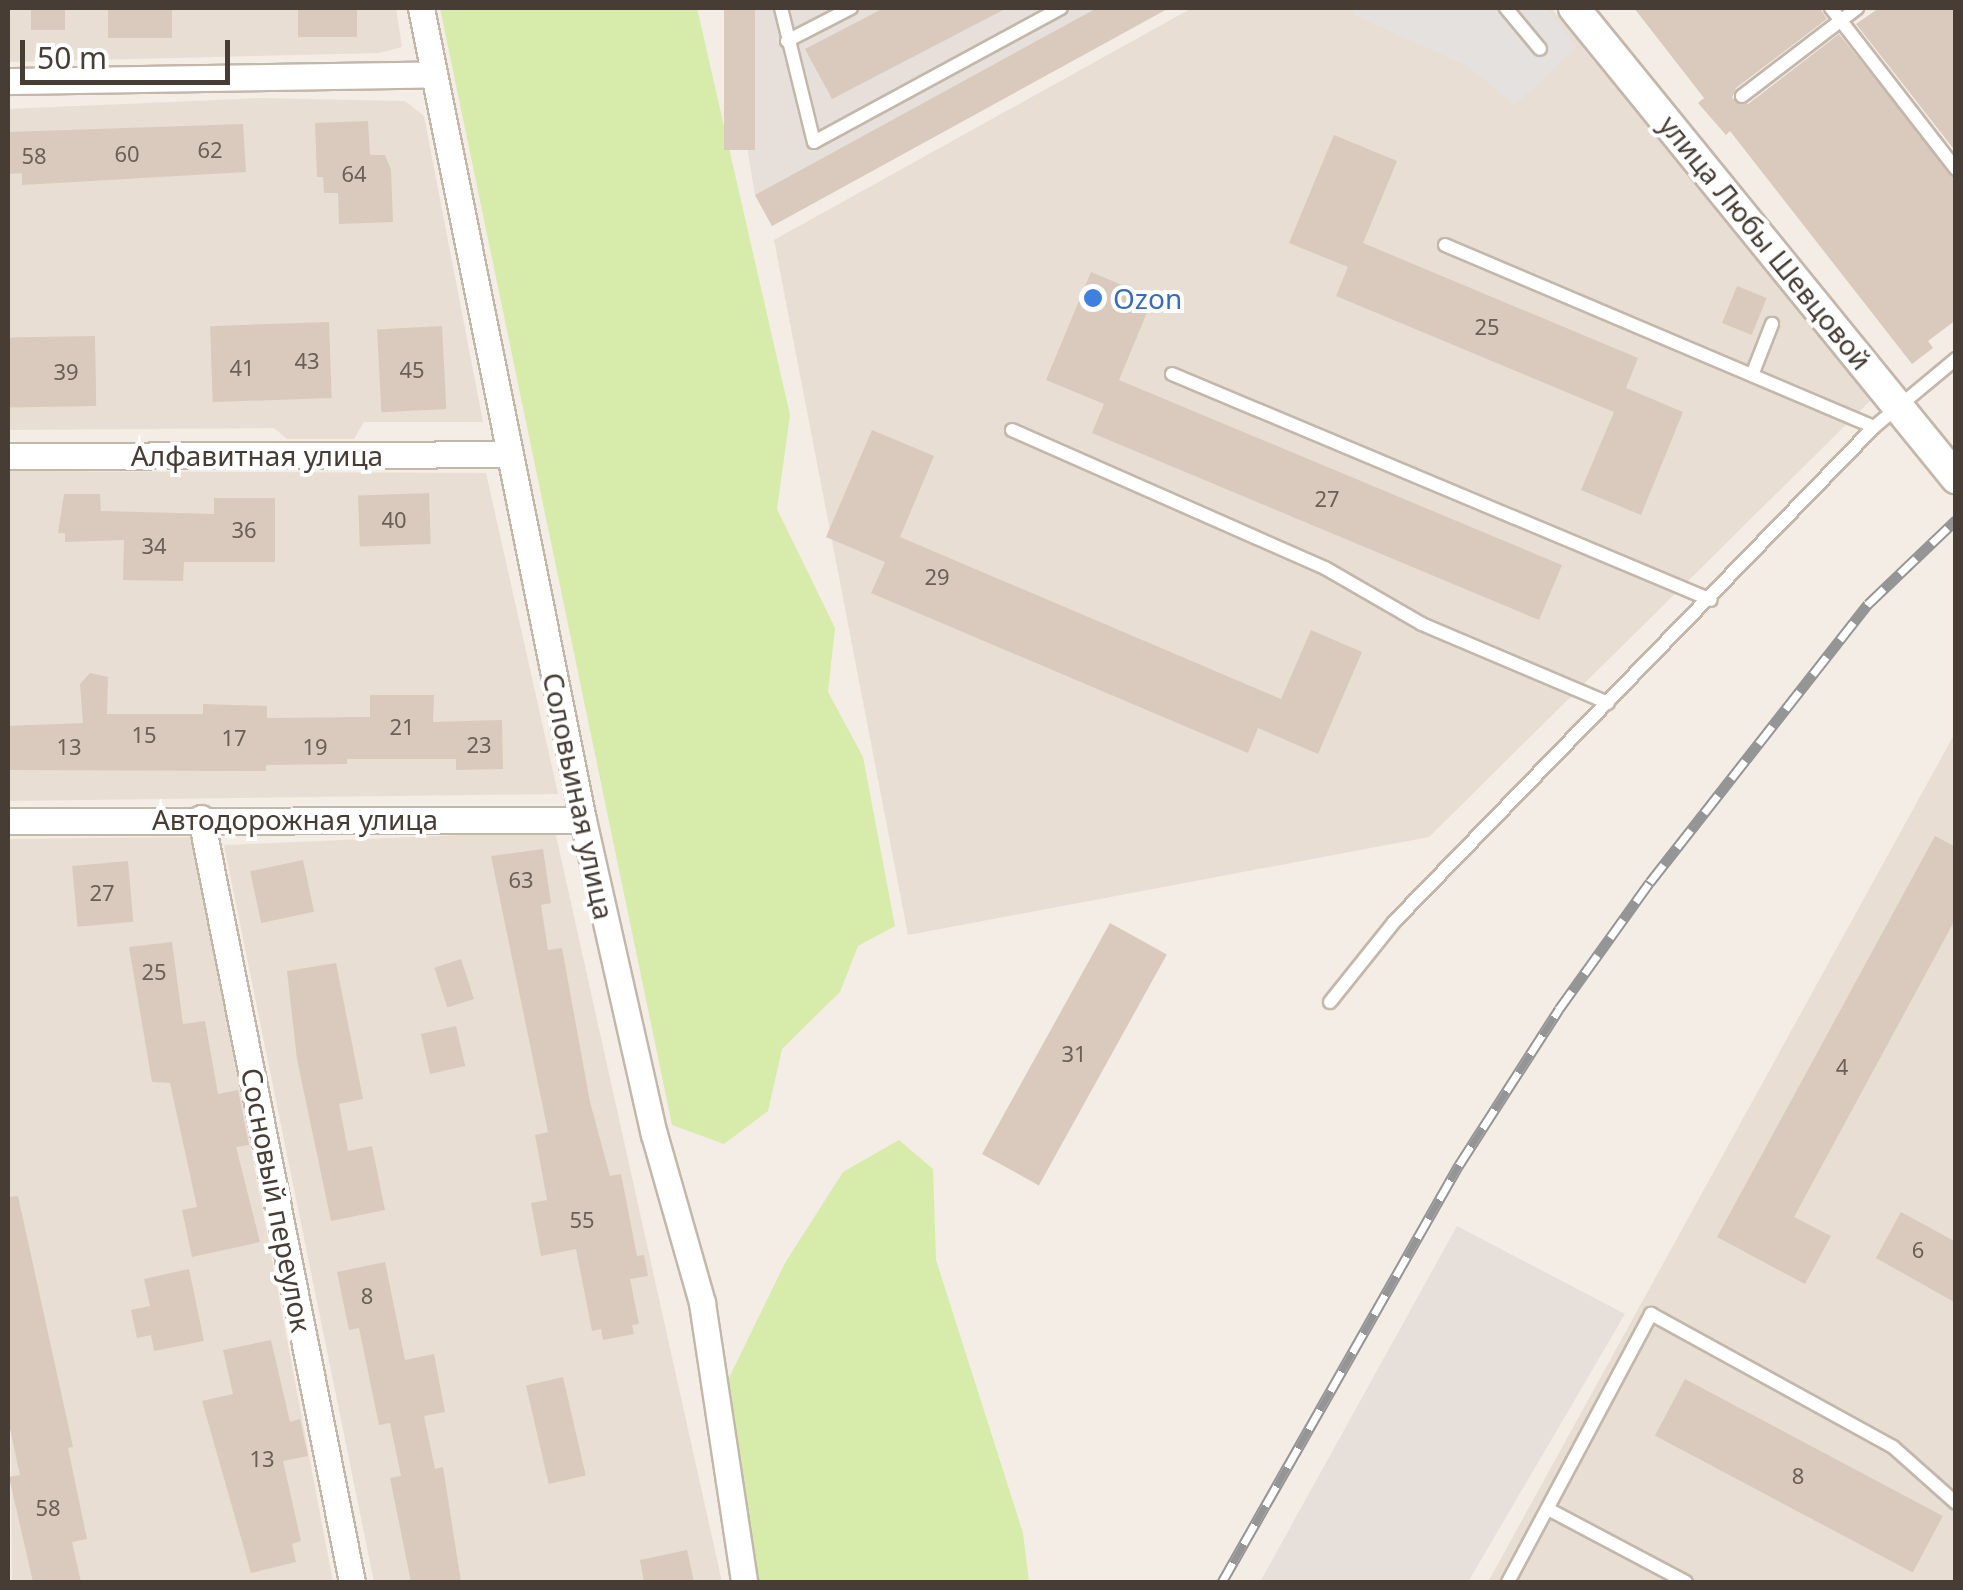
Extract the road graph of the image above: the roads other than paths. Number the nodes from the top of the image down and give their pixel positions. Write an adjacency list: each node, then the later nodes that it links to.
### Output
1 (421, 8): 12 (street, Соловьиная улица)
2 (782, 8): 10 (lane)
3 (851, 8): 10 (lane)
4 (1061, 8): 10 (lane)
5 (1506, 8): 11 (lane)
6 (1574, 8): 21 (street, улица Любы Шевцовой)
7 (1831, 8): 9 (lane)
8 (1856, 8): 9 (lane)
9 (1840, 20): 14 (lane); 15 (lane)
10 (787, 41)
11 (1540, 49)
12 (432, 74): 13 (street); 24 (street, Соловьиная улица)
13 (8, 82)
14 (1742, 96)
15 (1956, 170)
16 (1444, 245): 20 (lane)
17 (1772, 324): 20 (lane)
18 (1956, 359): 21 (lane)
19 (1172, 374): 27 (lane)
20 (1752, 375): 22 (lane)
21 (1898, 404): 22 (lane); 26 (street, улица Любы Шевцовой)
22 (1874, 427): 27 (lane)
23 (1012, 430): 28 (lane)
24 (506, 454): 25 (street, Алфавитная улица); 30 (street, Соловьиная улица)
25 (8, 456)
26 (1956, 478)
27 (1710, 600): 28 (lane)
28 (1608, 702): 32 (lane)
29 (202, 818): 30 (street, Автодорожная улица); 31 (street, Автодорожная улица); 35 (street, Сосновый переулок)
30 (583, 820): 36 (street, Соловьиная улица)
31 (8, 821)
32 (1330, 1002)
33 (1956, 1503): 34 (lane)
34 (1548, 1509): 37 (lane); 38 (lane)
35 (352, 1582)
36 (744, 1582)
37 (1508, 1582)
38 (1686, 1582)

